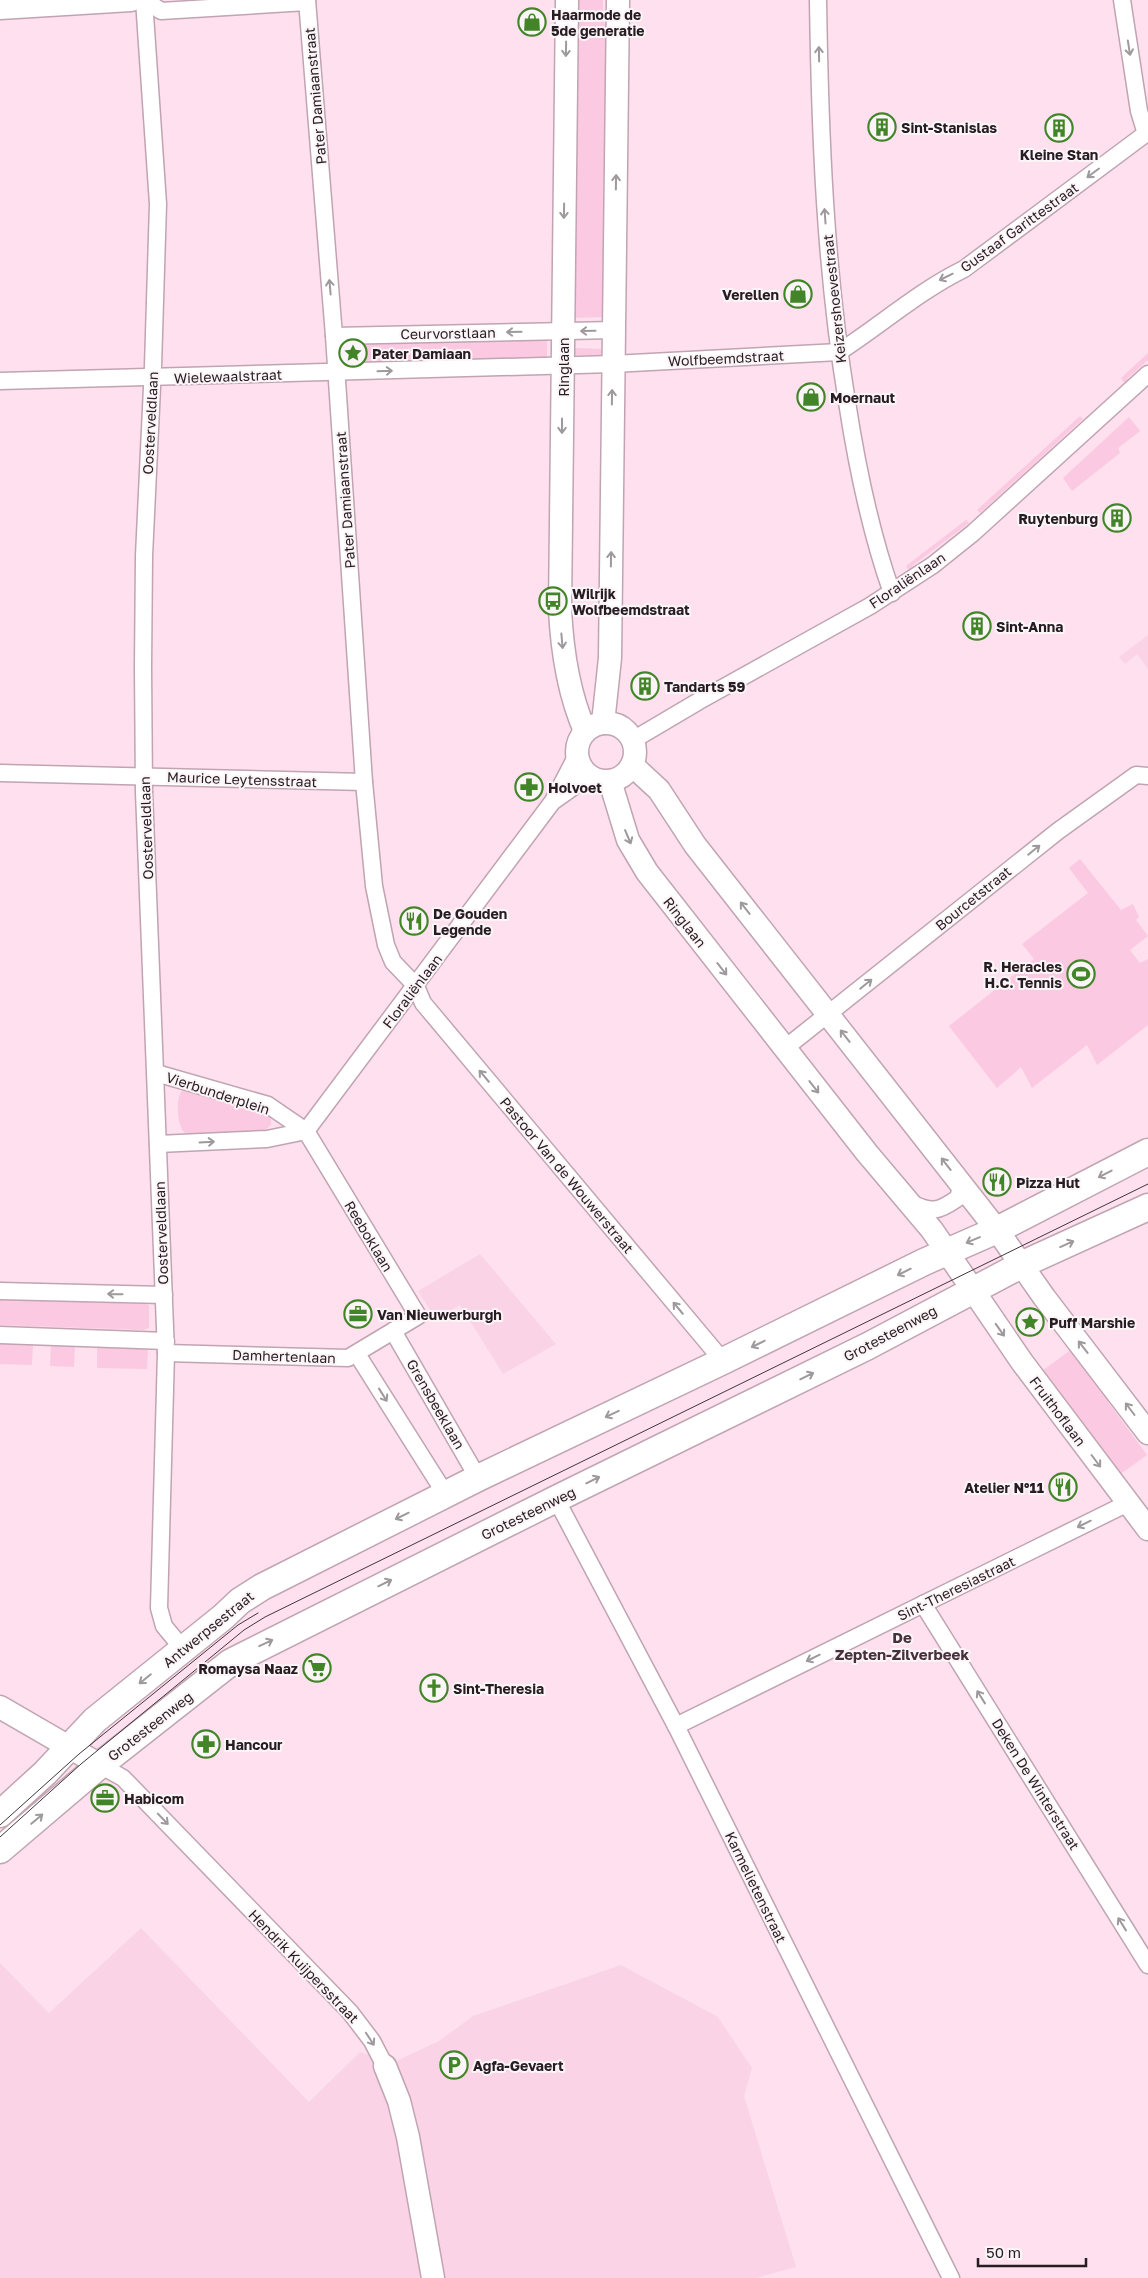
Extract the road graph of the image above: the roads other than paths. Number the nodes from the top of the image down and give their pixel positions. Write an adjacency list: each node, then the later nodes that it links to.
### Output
1 (131, 0): 8 (street)
2 (145, 0): 7 (street); 18 (street, Oosterveldlaan)
3 (567, 0): 11 (street, Ringlaan, one-way to 11)
4 (618, 0): 10 (street, one-way to 4)
5 (818, 0): 13 (street, Keizershoevestraat, one-way to 5)
6 (1122, 0): 9 (street, one-way to 9)
7 (307, 1): 12 (street, Pater Damiaanstraat, one-way to 7)
8 (0, 8)
9 (1147, 133): 13 (street, Gustaaf Garittestraat, one-way to 13)
10 (614, 330): 11 (street, Ceurvorstlaan, one-way to 11); 14 (street)
11 (563, 331): 12 (street, Ceurvorstlaan, one-way to 12); 15 (street, Ringlaan)
12 (334, 336): 16 (street, Pater Damiaanstraat)
13 (839, 352): 14 (street, Wolfbeemdstraat); 20 (street, Keizershoevestraat)
14 (613, 364): 15 (street, Wolfbeemdstraat); 21 (street, one-way to 14)
15 (563, 365): 16 (street, one-way to 15); 21 (street, Ringlaan, one-way to 21)
16 (336, 372): 18 (street, Wielewaalstraat); 29 (street, Pater Damiaanstraat)
17 (1148, 374): 20 (street, Floraliënlaan)
18 (153, 378): 19 (street, Wielewaalstraat); 26 (street, Oosterveldlaan)
19 (0, 381)
20 (892, 593): 22 (street, Floraliënlaan)
21 (594, 727): 22 (street); 23 (street)
22 (633, 740): 24 (street)
23 (577, 756): 28 (street, Ringlaan); 30 (street, Floraliënlaan)
24 (632, 765): 28 (street); 32 (street, one-way to 24)
25 (0, 774): 26 (street, Maurice Leytensstraat)
26 (144, 776): 29 (street, Maurice Leytensstraat); 34 (street, Oosterveldlaan)
27 (1148, 776): 32 (street, Bourcetstraat, one-way to 27)
28 (602, 780): 30 (street, Floraliënlaan); 33 (street, Ringlaan, one-way to 33)
29 (364, 782): 31 (street, Pater Damiaanstraat)
30 (553, 801): 31 (street, Floraliënlaan)
31 (416, 986): 35 (street, Floraliënlaan); 51 (street, Pastoor Van de Wouwerstraat, one-way to 31)
32 (828, 1014): 33 (street); 38 (street, one-way to 32)
33 (784, 1049): 39 (street, Ringlaan, one-way to 39)
34 (156, 1073): 35 (street, Vierbunderplein); 36 (street, Oosterveldlaan)
35 (306, 1132): 36 (street, one-way to 35); 47 (street, Reeboklaan)
36 (158, 1144): 46 (street, Oosterveldlaan)
37 (1148, 1152): 41 (main road, one-way to 41)
38 (962, 1184): 39 (street); 41 (street)
39 (911, 1204): 42 (street, Ringlaan)
40 (1148, 1207): 43 (main road, one-way to 40)
41 (997, 1230): 42 (main road, one-way to 42); 43 (street)
42 (948, 1251): 44 (street, Fruithoflaan); 51 (main road, one-way to 51)
43 (1023, 1264): 44 (main road, Grotesteenweg); 52 (street, one-way to 43)
44 (973, 1289): 55 (main road, Grotesteenweg, one-way to 44); 56 (street, Fruithoflaan, one-way to 56)
45 (0, 1291): 46 (street, one-way to 45)
46 (164, 1296): 49 (street, Oosterveldlaan)
47 (393, 1331): 50 (street, Damhertenlaan); 53 (street, Grensbeeklaan)
48 (0, 1335): 49 (street, Damhertenlaan)
49 (166, 1347): 50 (street, Damhertenlaan); 59 (street, Oosterveldlaan)
50 (357, 1354): 54 (street, one-way to 54)
51 (722, 1361): 53 (main road, one-way to 53)
52 (1148, 1433)
53 (478, 1478): 54 (main road)
54 (446, 1495): 59 (main road, Antwerpsestraat, one-way to 59)
55 (556, 1499): 61 (street, Karmelietenstraat); 63 (main road, Grotesteenweg, one-way to 55)
56 (1128, 1503): 57 (street, Fruithoflaan); 58 (street, Sint-Theresiastraat, one-way to 58)
57 (1148, 1529)
58 (923, 1604): 61 (street, Sint-Theresiastraat, one-way to 61); 66 (street, Deken De Winterstraat, one-way to 58)
59 (183, 1649): 62 (main road, Antwerpsestraat, one-way to 62)
60 (0, 1707): 62 (street)
61 (676, 1726): 69 (street, Karmelietenstraat)
62 (68, 1747): 63 (street); 64 (main road, Antwerpsestraat)
63 (100, 1765): 65 (main road, one-way to 63); 67 (street, Hendrik Kuijpersstraat, one-way to 67)
64 (0, 1814)
65 (0, 1850)
66 (1148, 1965)
67 (385, 2066): 68 (street, Hendrik Kuijpersstraat)
68 (433, 2278)
69 (951, 2278)

